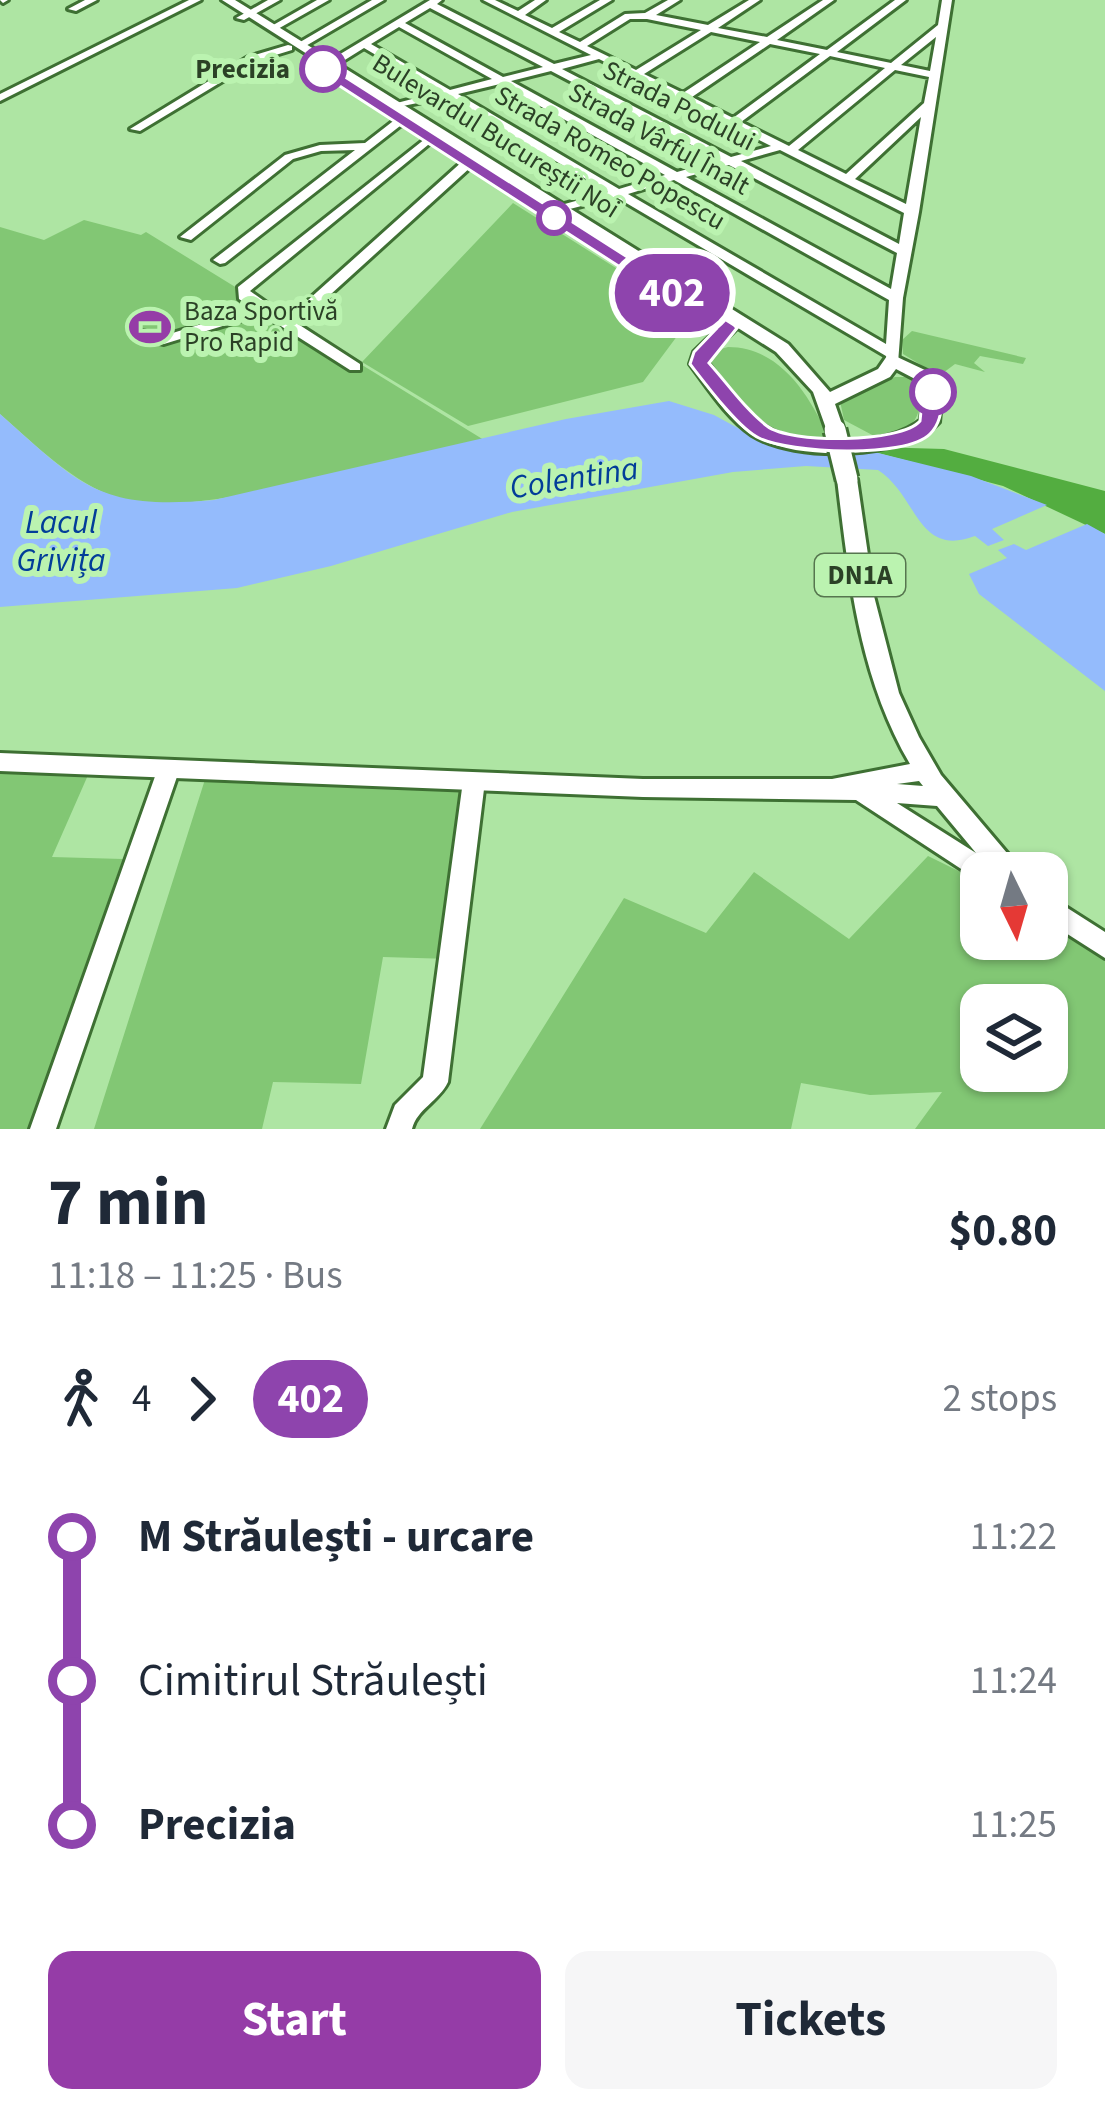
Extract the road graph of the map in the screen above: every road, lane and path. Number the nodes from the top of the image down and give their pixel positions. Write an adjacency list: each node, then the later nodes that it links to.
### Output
1 (92, 0): 17 (street)
2 (196, 0): 39 (street)
3 (212, 0): 19 (main road, Bulevardul Bucureștii Noi / DN1A)
4 (227, 0): 19 (main road, Bulevardul Bucureștii Noi / DN1A)
5 (275, 0): 19 (street)
6 (324, 0): 23 (street)
7 (379, 0): 28 (street)
8 (488, 0): 18 (street)
9 (541, 0): 18 (street)
10 (608, 0): 25 (street)
11 (675, 0): 20 (street)
12 (755, 0): 24 (street)
13 (829, 0): 26 (street)
14 (901, 0): 30 (street)
15 (947, 0): 22 (street)
16 (434, 2): 21 (street); 34 (street, Strada Podului)
17 (73, 9)
18 (518, 15): 25 (street)
19 (245, 16): 23 (main road, Bulevardul Bucureștii Noi / DN1A); 28 (main road, Bulevardul Bucureștii Noi / DN1A)
20 (647, 16): 24 (street); 29 (street)
21 (398, 22): 27 (street); 37 (street, Strada Vârful Înalt)
22 (944, 26): 33 (street); 36 (street)
23 (273, 28): 28 (main road, Bulevardul Bucureștii Noi / DN1A)
24 (709, 29): 26 (street); 35 (street)
25 (552, 32): 29 (street)
26 (770, 41): 30 (street); 40 (street)
27 (364, 44): 32 (street); 38 (street, Strada Romeo Popescu)
28 (294, 46): 32 (main road, Bulevardul Bucureștii Noi / DN1A); 44 (street)
29 (580, 46): 31 (street)
30 (829, 53): 33 (street); 43 (street)
31 (601, 56): 34 (street); 35 (street)
32 (323, 64): 42 (main road, Bulevardul Bucureștii Noi / DN1A)
33 (890, 66): 36 (street); 47 (street)
34 (553, 68): 37 (street); 48 (street, Strada Podului)
35 (637, 74): 40 (street)
36 (936, 75): 41 (street)
37 (502, 80): 38 (street); 50 (street, Strada Vârful Înalt)
38 (450, 92): 42 (street); 52 (street, Strada Romeo Popescu)
39 (0, 98)
40 (685, 98): 43 (street)
41 (929, 104): 51 (street); 54 (street)
42 (405, 115): 45 (main road, Bulevardul Bucureștii Noi / DN1A); 46 (street); 53 (main road, Bulevardul Bucureștii Noi / DN1A)
43 (734, 122): 47 (street)
44 (136, 129)
45 (430, 139): 49 (main road, Bulevardul Bucureștii Noi / DN1A); 59 (street)
46 (368, 146): 55 (street); 57 (street)
47 (786, 148): 48 (street); 51 (street)
48 (732, 161): 50 (street); 56 (street, Strada Podului)
49 (468, 163): 53 (main road, Bulevardul Bucureștii Noi / DN1A); 62 (street)
50 (678, 176): 52 (street); 58 (street, Strada Vârful Înalt)
51 (848, 179): 54 (street)
52 (622, 192): 53 (street); 65 (street, Strada Romeo Popescu)
53 (555, 211): 64 (main road, Bulevardul Bucureștii Noi / DN1A); 67 (main road, Bulevardul Bucureștii Noi / DN1A)
54 (913, 212): 56 (street)
55 (186, 237)
56 (905, 252): 58 (street)
57 (220, 260)
58 (896, 298): 65 (street)
59 (263, 309): 61 (street); 62 (street)
60 (186, 312): 61 (street)
61 (212, 325): 63 (street)
62 (289, 325): 66 (street)
63 (138, 334)
64 (722, 337): 65 (main road); 68 (main road, Bulevardul Bucureștii Noi / DN1A)
65 (888, 364): 67 (main road); 68 (main road)
66 (355, 367)
67 (803, 367): 68 (main road, Bulevardul Bucureștii Noi / DN1A)
68 (831, 417): 71 (main road, Bulevardul Bucureștii Noi / DN1A, bridge)
69 (0, 762): 70 (main road)
70 (169, 768): 72 (main road); 80 (street)
71 (924, 771): 73 (main road); 75 (main road, DN1A)
72 (474, 781): 73 (main road); 81 (street)
73 (826, 788): 74 (main road)
74 (861, 793): 75 (main road); 77 (main road)
75 (942, 796): 76 (main road, DN1A)
76 (992, 852)
77 (960, 856)
78 (1068, 921): 79 (main road)
79 (1105, 947)
80 (43, 1129)
81 (399, 1129)

